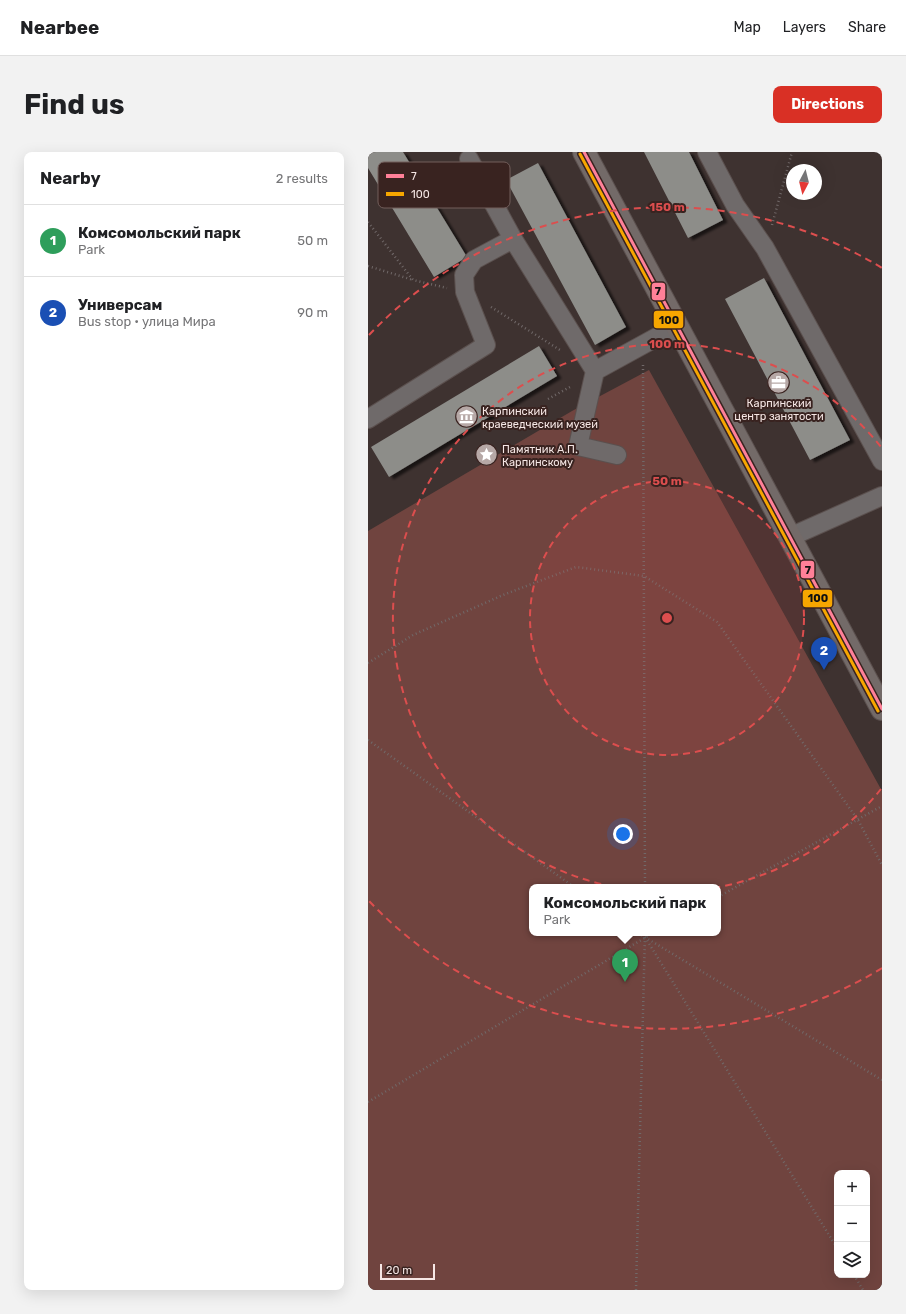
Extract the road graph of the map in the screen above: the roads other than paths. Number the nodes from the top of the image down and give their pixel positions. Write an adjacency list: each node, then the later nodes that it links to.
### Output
1 (584, 152): 7 (main road)
2 (707, 152): 11 (street)
3 (469, 159): 4 (street)
4 (471, 162)
5 (496, 208): 6 (street)
6 (513, 239): 8 (street); 9 (street)
7 (677, 326): 8 (street); 13 (main road)
8 (595, 371): 10 (street)
9 (368, 419)
10 (617, 455)
11 (882, 461)
12 (882, 496): 13 (street)
13 (790, 537): 14 (main road)
14 (882, 709)

